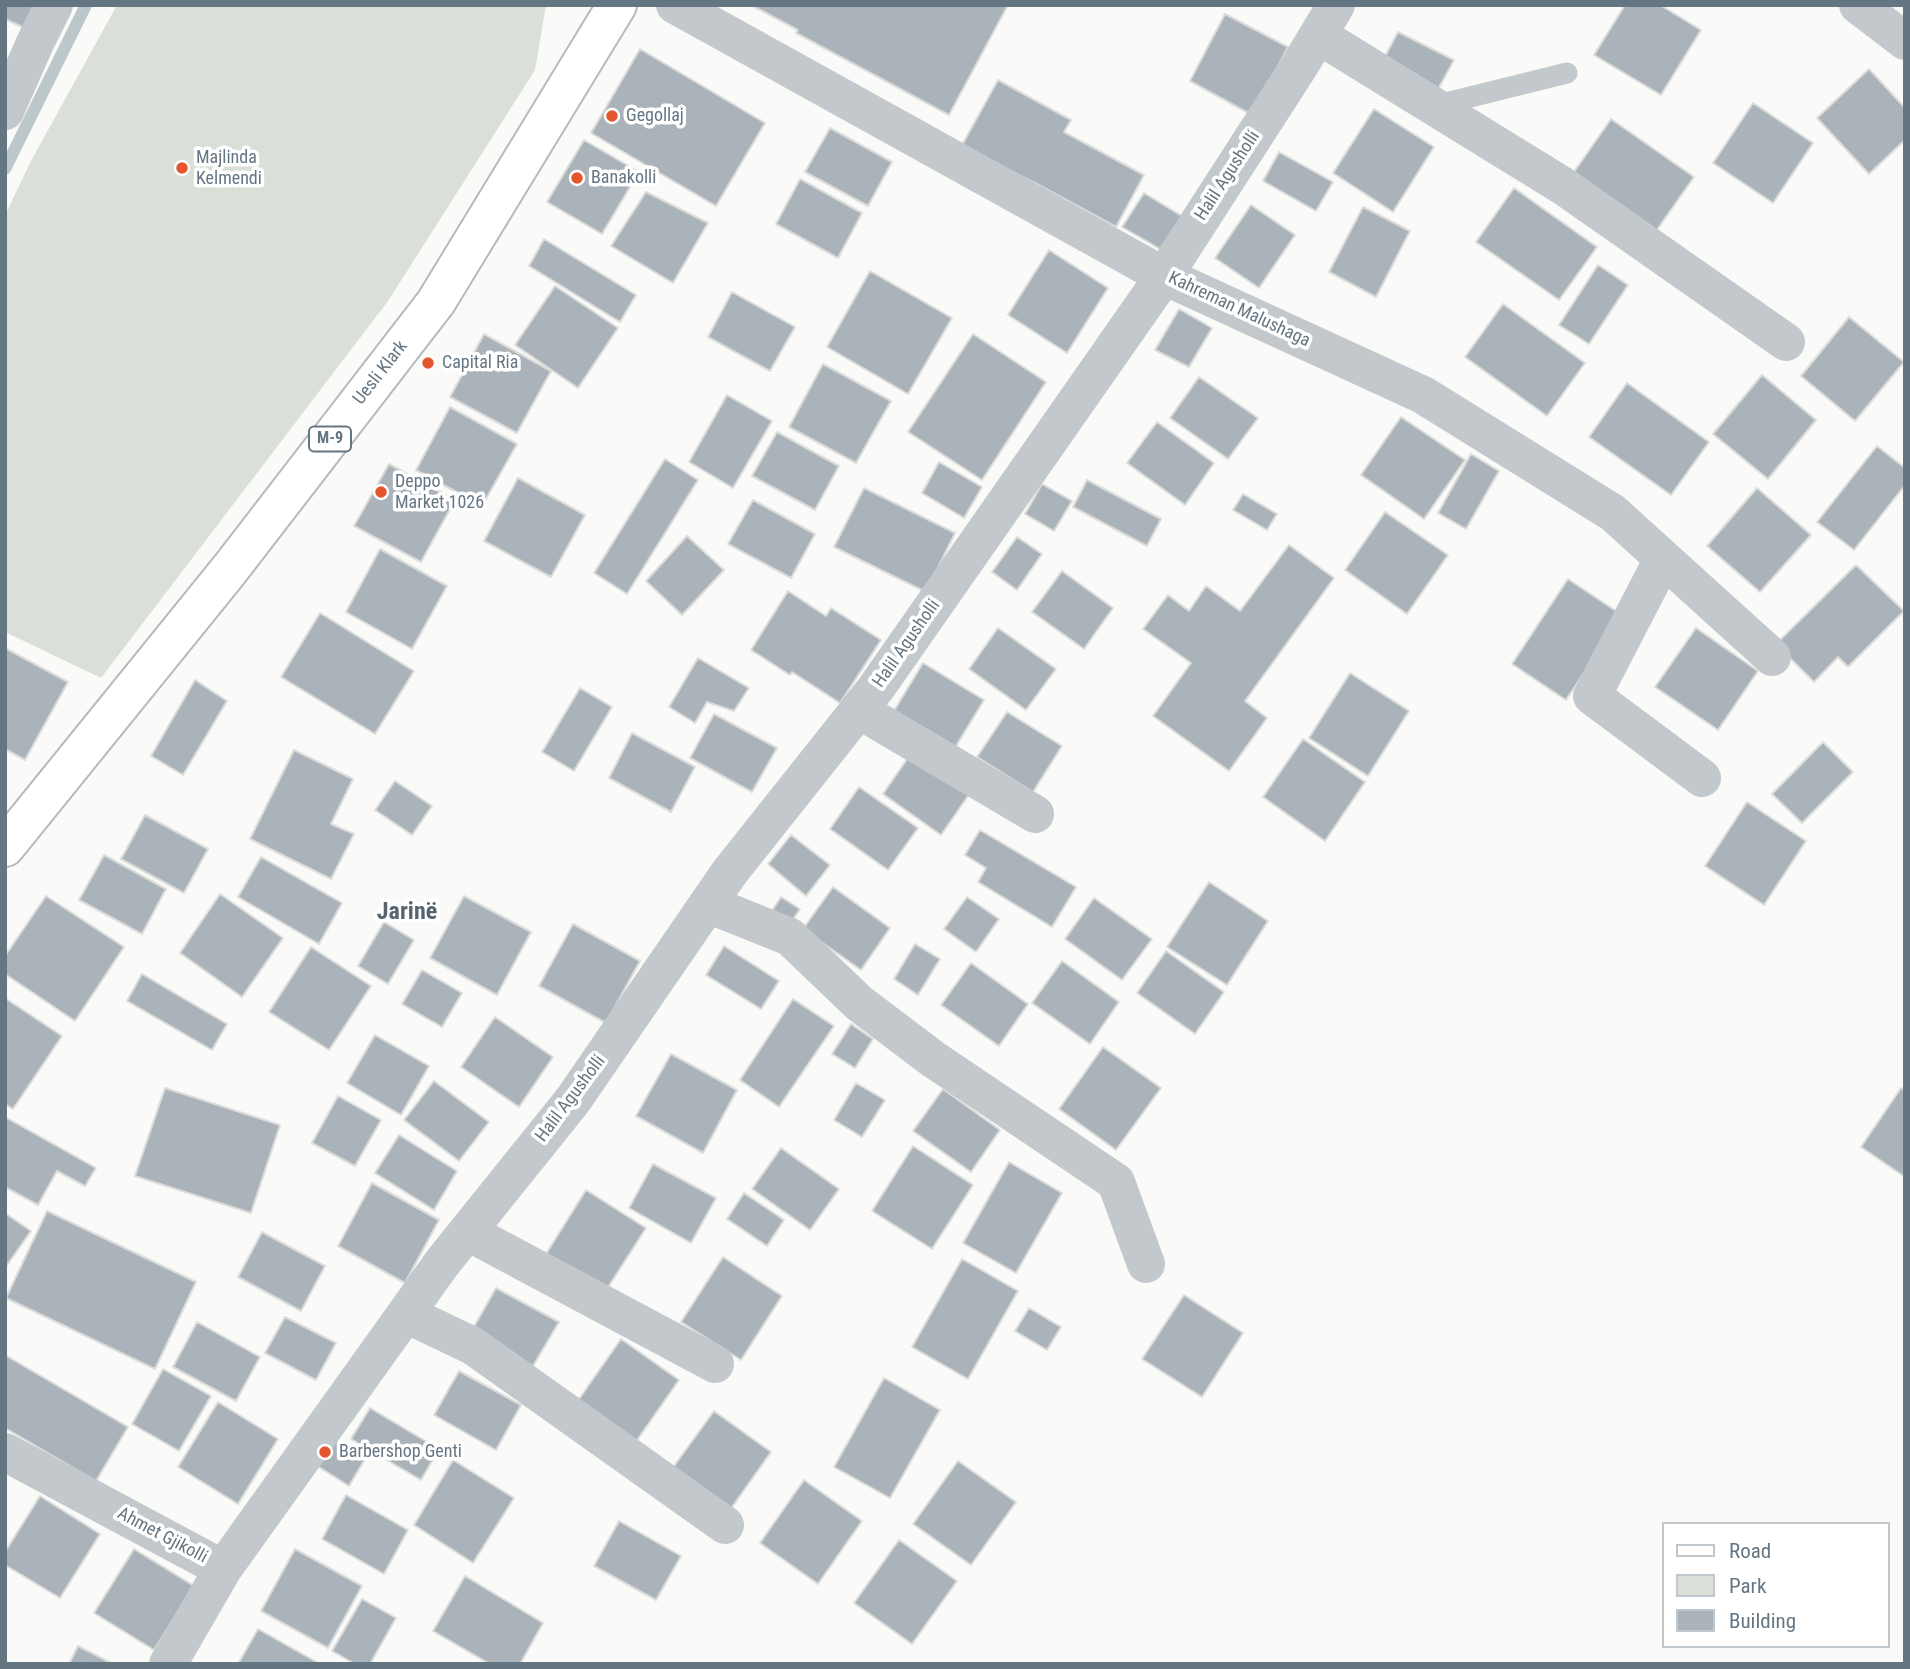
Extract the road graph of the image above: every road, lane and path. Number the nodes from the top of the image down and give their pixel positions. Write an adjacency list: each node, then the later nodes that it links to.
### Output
1 (54, 5): 9 (street)
2 (617, 5): 17 (main road, Uesli Klark / M-9)
3 (675, 5): 10 (street, Kahreman Malushaga)
4 (1858, 5): 6 (street)
5 (1327, 20): 8 (street, Halil Agusholli); 10 (street, Halil Agusholli)
6 (1905, 41)
7 (1567, 73): 8 (lane)
8 (1434, 106): 11 (street, Halil Agusholli)
9 (5, 111)
10 (1164, 276): 12 (street, Kahreman Malushaga); 14 (street, Halil Agusholli)
11 (1786, 342)
12 (1664, 559): 13 (street, Kahreman Malushaga); 15 (street)
13 (1772, 657)
14 (859, 710): 16 (street); 18 (street, Halil Agusholli)
15 (1702, 778)
16 (1035, 814)
17 (5, 847)
18 (708, 904): 19 (street, Halil Agusholli); 20 (street)
19 (468, 1232): 21 (street, Halil Agusholli); 22 (street)
20 (1146, 1265)
21 (406, 1314): 24 (street); 25 (street, Halil Agusholli)
22 (715, 1364)
23 (5, 1452): 25 (street, Ahmet Gjikolli)
24 (725, 1525)
25 (223, 1569): 26 (street, Ahmet Gjikolli)
26 (168, 1664)

